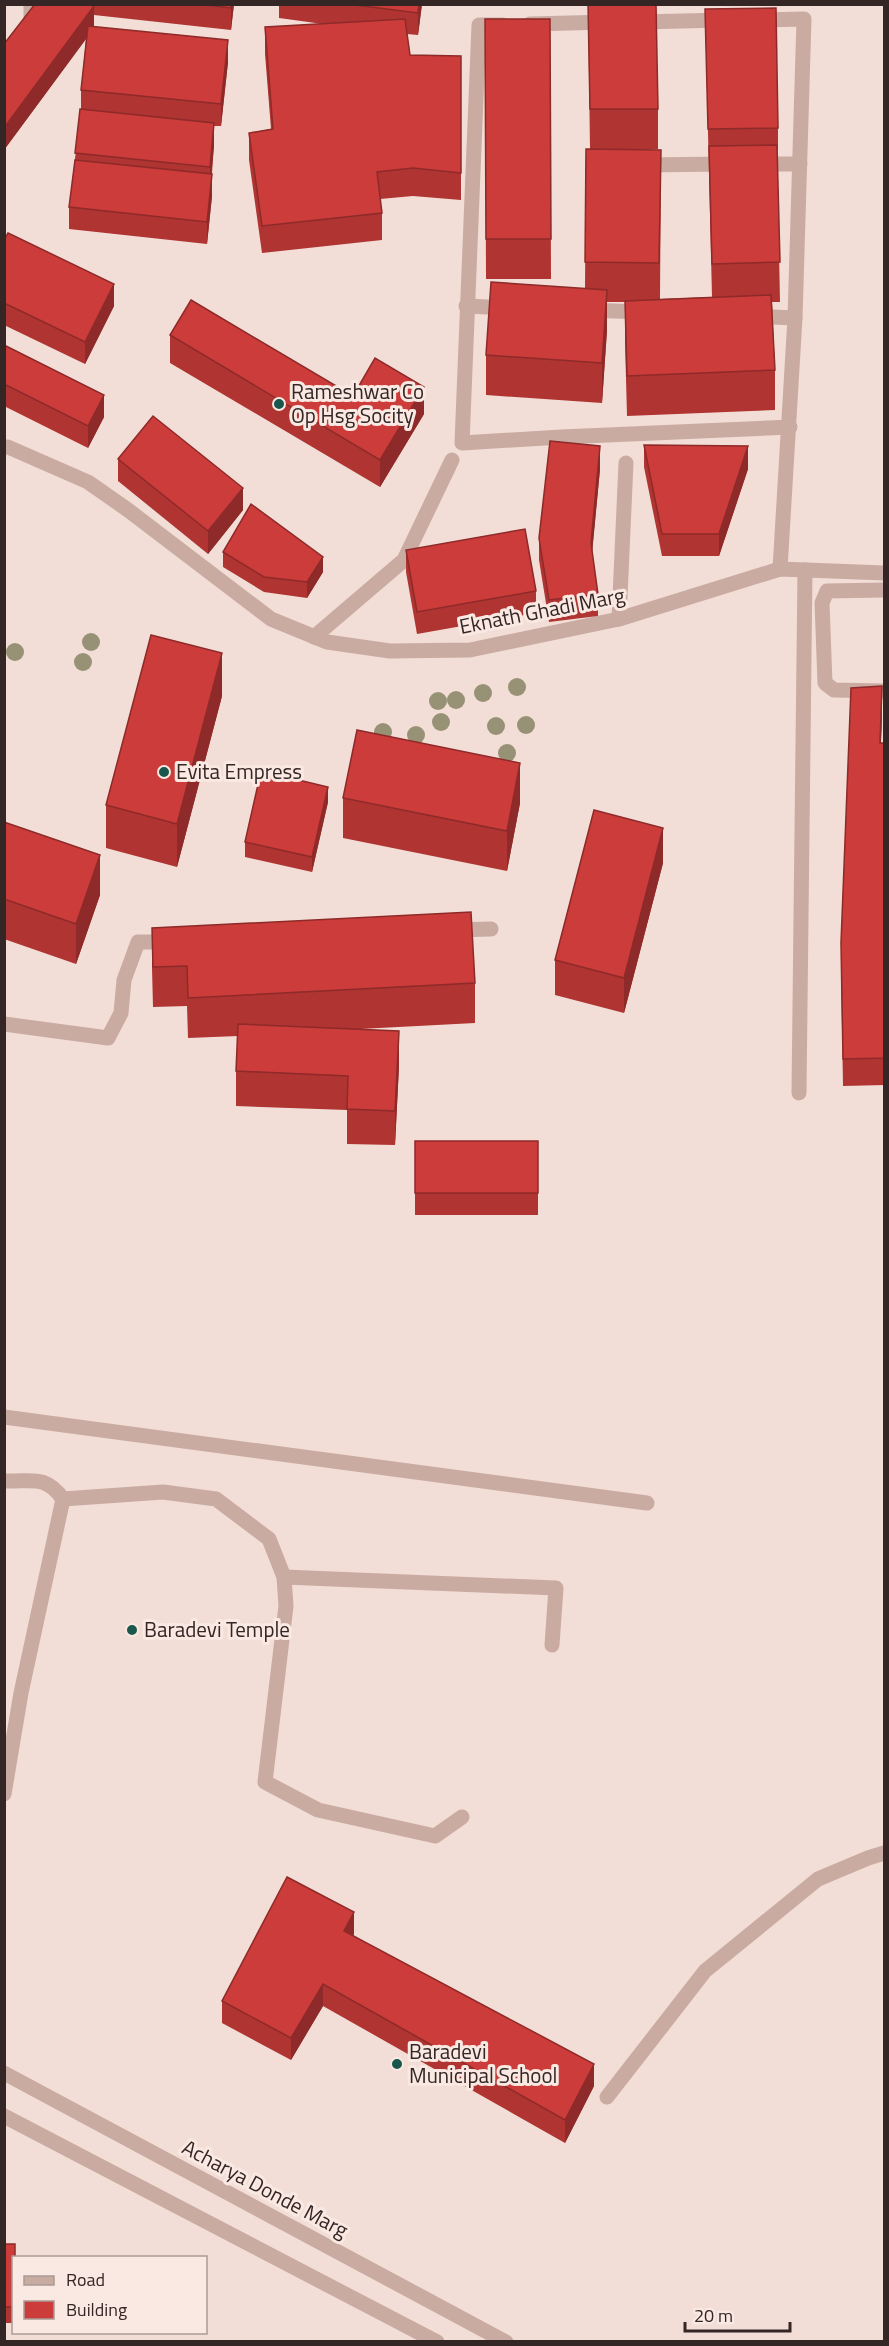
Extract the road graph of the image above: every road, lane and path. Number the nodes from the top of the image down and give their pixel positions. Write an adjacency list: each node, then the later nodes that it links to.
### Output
1 (31, 4): 2 (street)
2 (4, 56)
3 (800, 164): 4 (street); 5 (street); 10 (street)
4 (621, 166)
5 (466, 306): 6 (street); 11 (street)
6 (525, 308)
7 (572, 310): 8 (street)
8 (654, 313)
9 (736, 316): 10 (street)
10 (795, 318): 11 (street)
11 (790, 427): 15 (street)
12 (4, 447): 21 (street, Eknath Ghadi Marg)
13 (452, 460): 21 (street)
14 (626, 463): 20 (street)
15 (780, 569): 16 (street, Eknath Ghadi Marg); 20 (street, Eknath Ghadi Marg)
16 (812, 570): 17 (street, Eknath Ghadi Marg); 19 (street); 23 (street)
17 (877, 573): 18 (street)
18 (877, 590): 19 (street)
19 (827, 591): 22 (street)
20 (619, 619): 21 (street, Eknath Ghadi Marg)
21 (314, 637)
22 (825, 672): 23 (street); 24 (street)
23 (803, 673): 29 (street)
24 (885, 691)
25 (491, 929): 26 (street)
26 (445, 931)
27 (190, 940): 28 (street)
28 (4, 1024)
29 (799, 1093)
30 (4, 1417): 33 (street)
31 (4, 1481): 32 (street)
32 (63, 1499): 34 (street); 36 (street)
33 (647, 1503)
34 (284, 1577): 35 (street); 37 (street)
35 (552, 1645)
36 (4, 1794)
37 (462, 1816)
38 (885, 1853): 40 (street)
39 (4, 2073): 43 (street, Acharya Donde Marg)
40 (608, 2097)
41 (4, 2116): 42 (street)
42 (437, 2342)
43 (506, 2342)

